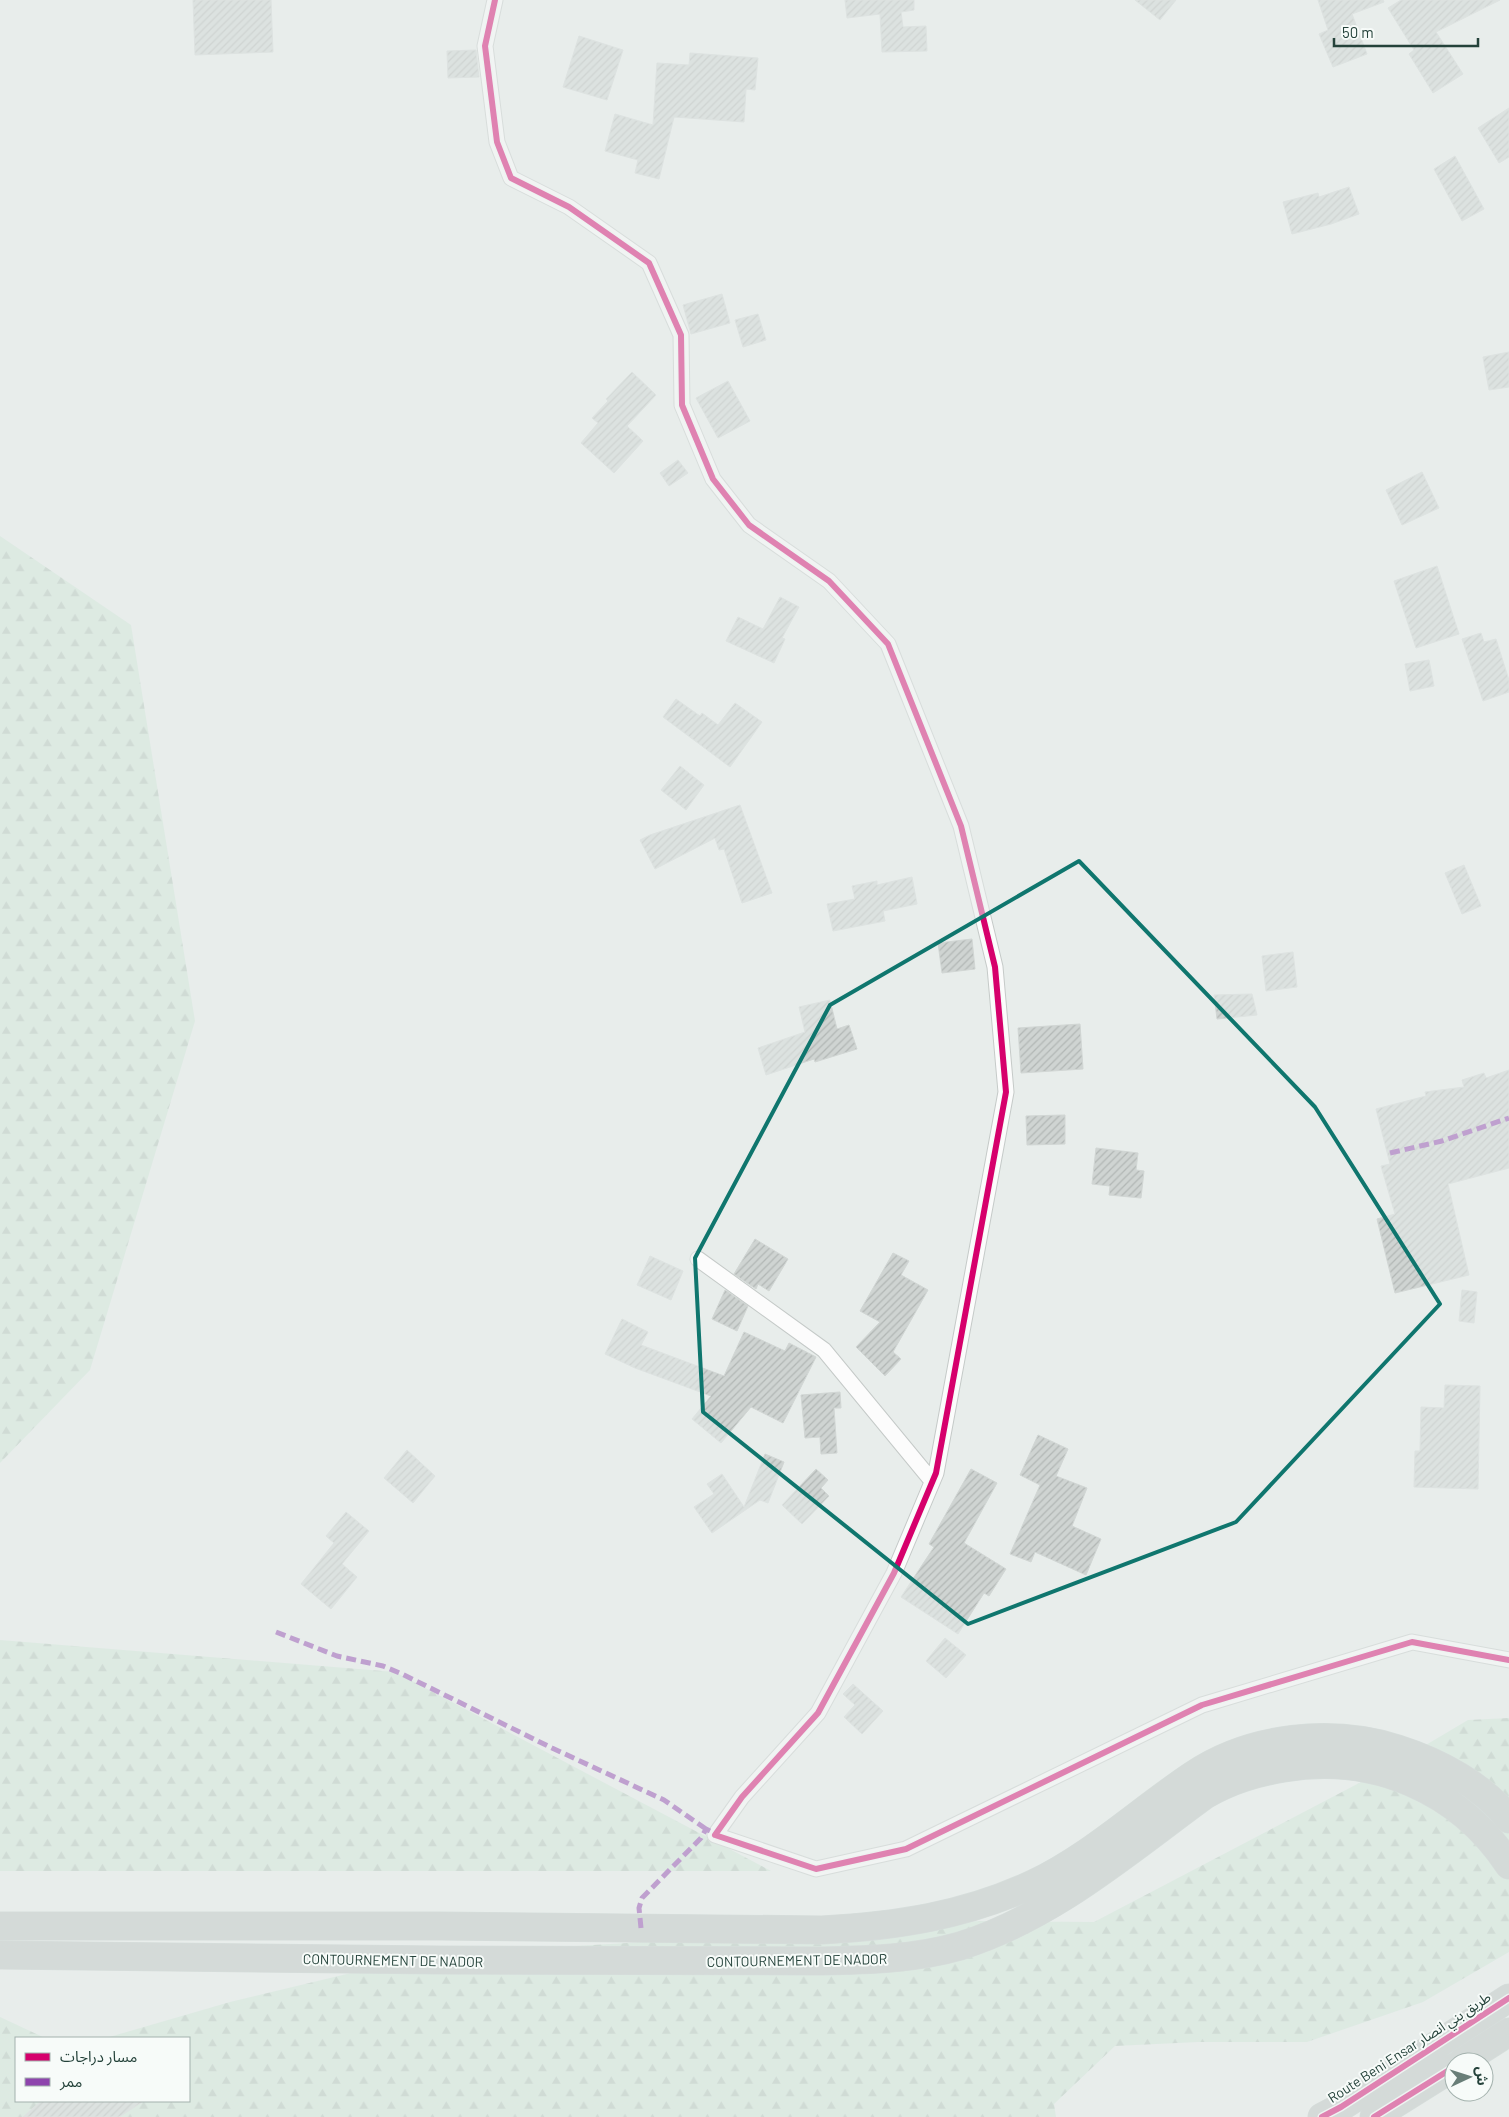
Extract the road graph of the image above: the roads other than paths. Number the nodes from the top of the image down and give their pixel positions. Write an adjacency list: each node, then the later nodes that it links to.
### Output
1 (495, 0): 3 (street)
2 (698, 1259): 3 (street)
3 (932, 1481): 4 (street)
4 (1509, 1660)
5 (1509, 1819): 8 (highway)
6 (1509, 1864): 10 (highway, CONTOURNEMENT DE NADOR)
7 (0, 1926): 8 (highway)
8 (440, 1926): 10 (highway)
9 (0, 1955): 10 (highway, CONTOURNEMENT DE NADOR)
10 (439, 1960)
11 (1509, 1998): 15 (highway, Route Beni Ensar طريق بني انصار)
12 (1509, 2032): 13 (highway)
13 (1478, 2052)
14 (1444, 2073): 16 (highway)
15 (1322, 2117)
16 (1374, 2117)

